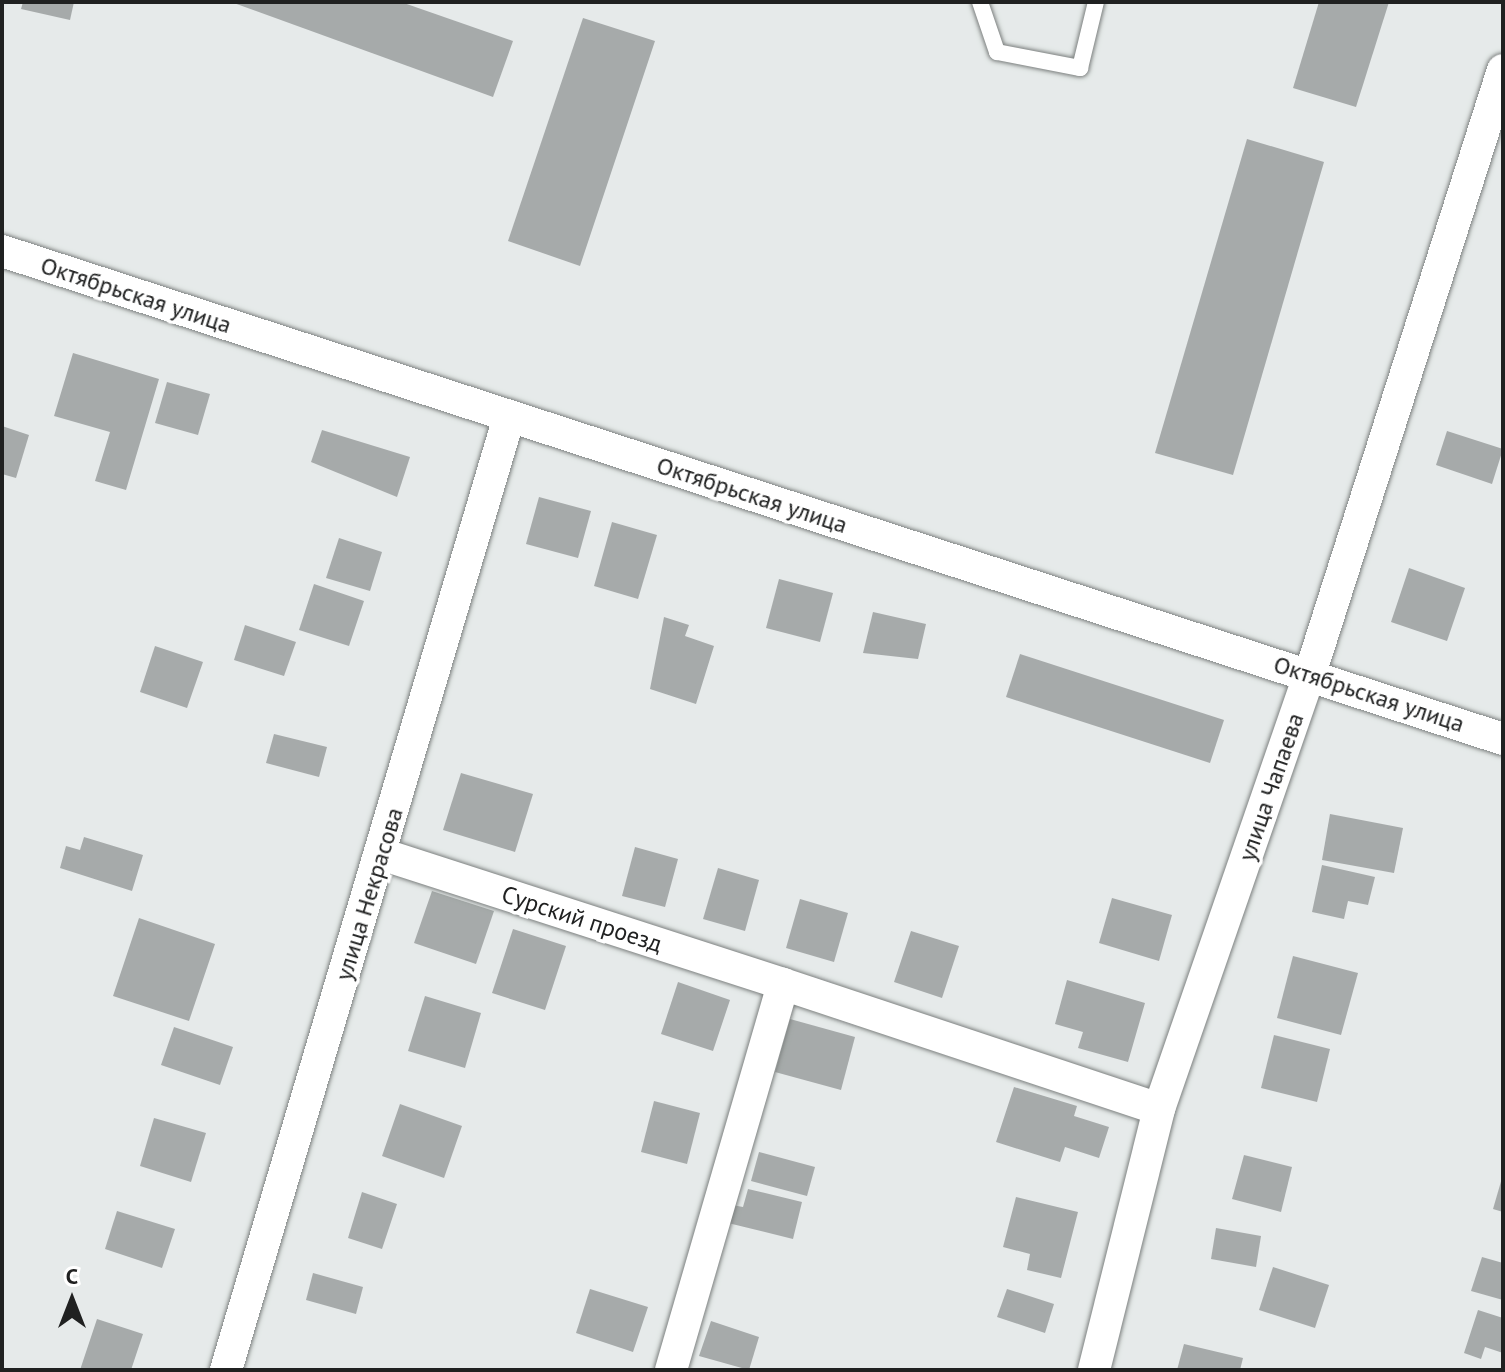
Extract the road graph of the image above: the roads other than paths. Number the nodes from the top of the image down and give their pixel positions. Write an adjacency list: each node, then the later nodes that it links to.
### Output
1 (980, 2): 2 (lane)
2 (1096, 2)
3 (1503, 70): 6 (street, улица Чапаева)
4 (2, 251): 5 (street, Октябрьская улица)
5 (509, 417): 6 (street, Октябрьская улица); 8 (street, улица Некрасова)
6 (1310, 674): 7 (street, Октябрьская улица); 10 (street, улица Чапаева)
7 (1503, 739)
8 (381, 854): 9 (street, Сурский проезд); 11 (street, улица Некрасова)
9 (783, 984): 10 (street, Сурский проезд); 12 (street)
10 (1159, 1109): 13 (street, улица Чапаева)
11 (226, 1370)
12 (671, 1370)
13 (1094, 1370)

